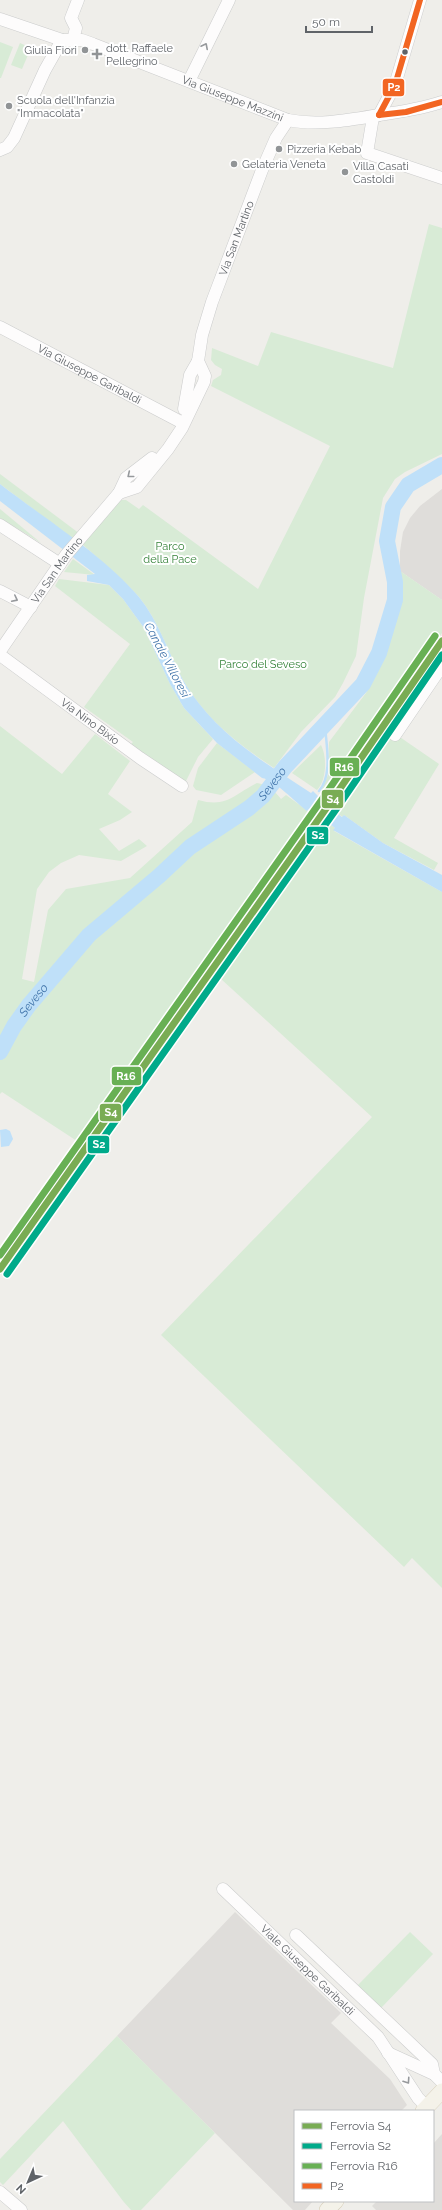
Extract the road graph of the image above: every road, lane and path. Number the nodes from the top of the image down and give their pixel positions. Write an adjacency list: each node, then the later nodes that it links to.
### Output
1 (78, 0): 5 (street)
2 (229, 0): 6 (street, one-way to 2)
3 (420, 0): 8 (street)
4 (0, 19): 5 (street, Via Giuseppe Mazzini)
5 (68, 40): 6 (street, Via Giuseppe Mazzini); 10 (street)
6 (189, 81): 9 (street, Via Giuseppe Mazzini)
7 (442, 102): 8 (street, Via Giuseppe Mazzini)
8 (376, 116): 9 (street, Via Giuseppe Mazzini); 11 (street)
9 (288, 120): 13 (street, Via San Martino)
10 (0, 150)
11 (442, 178)
12 (0, 327): 14 (street, Via Giuseppe Garibaldi)
13 (198, 361): 14 (street, Via San Martino); 15 (street, Via San Martino)
14 (179, 421): 15 (street, Via San Martino, one-way to 15)
15 (119, 493): 17 (street, Via San Martino)
16 (0, 525): 17 (street)
17 (63, 560): 19 (street, Via San Martino)
18 (0, 591): 19 (street, one-way to 19)
19 (31, 607): 20 (street, Via San Martino)
20 (0, 651)
21 (0, 655): 24 (street, Via Nino Bixio)
22 (442, 666): 23 (street)
23 (395, 735)
24 (182, 786)
25 (223, 1889): 27 (street, Viale Giuseppe Garibaldi)
26 (296, 1935): 28 (street, Viale Giuseppe Garibaldi)
27 (388, 2053): 28 (street, Viale Giuseppe Garibaldi); 30 (street, Viale Giuseppe Garibaldi, one-way to 30)
28 (438, 2078)
29 (442, 2091): 30 (main road)
30 (425, 2109)
31 (0, 2193): 33 (street)
32 (335, 2202): 34 (main road)
33 (21, 2210)
34 (327, 2210)

